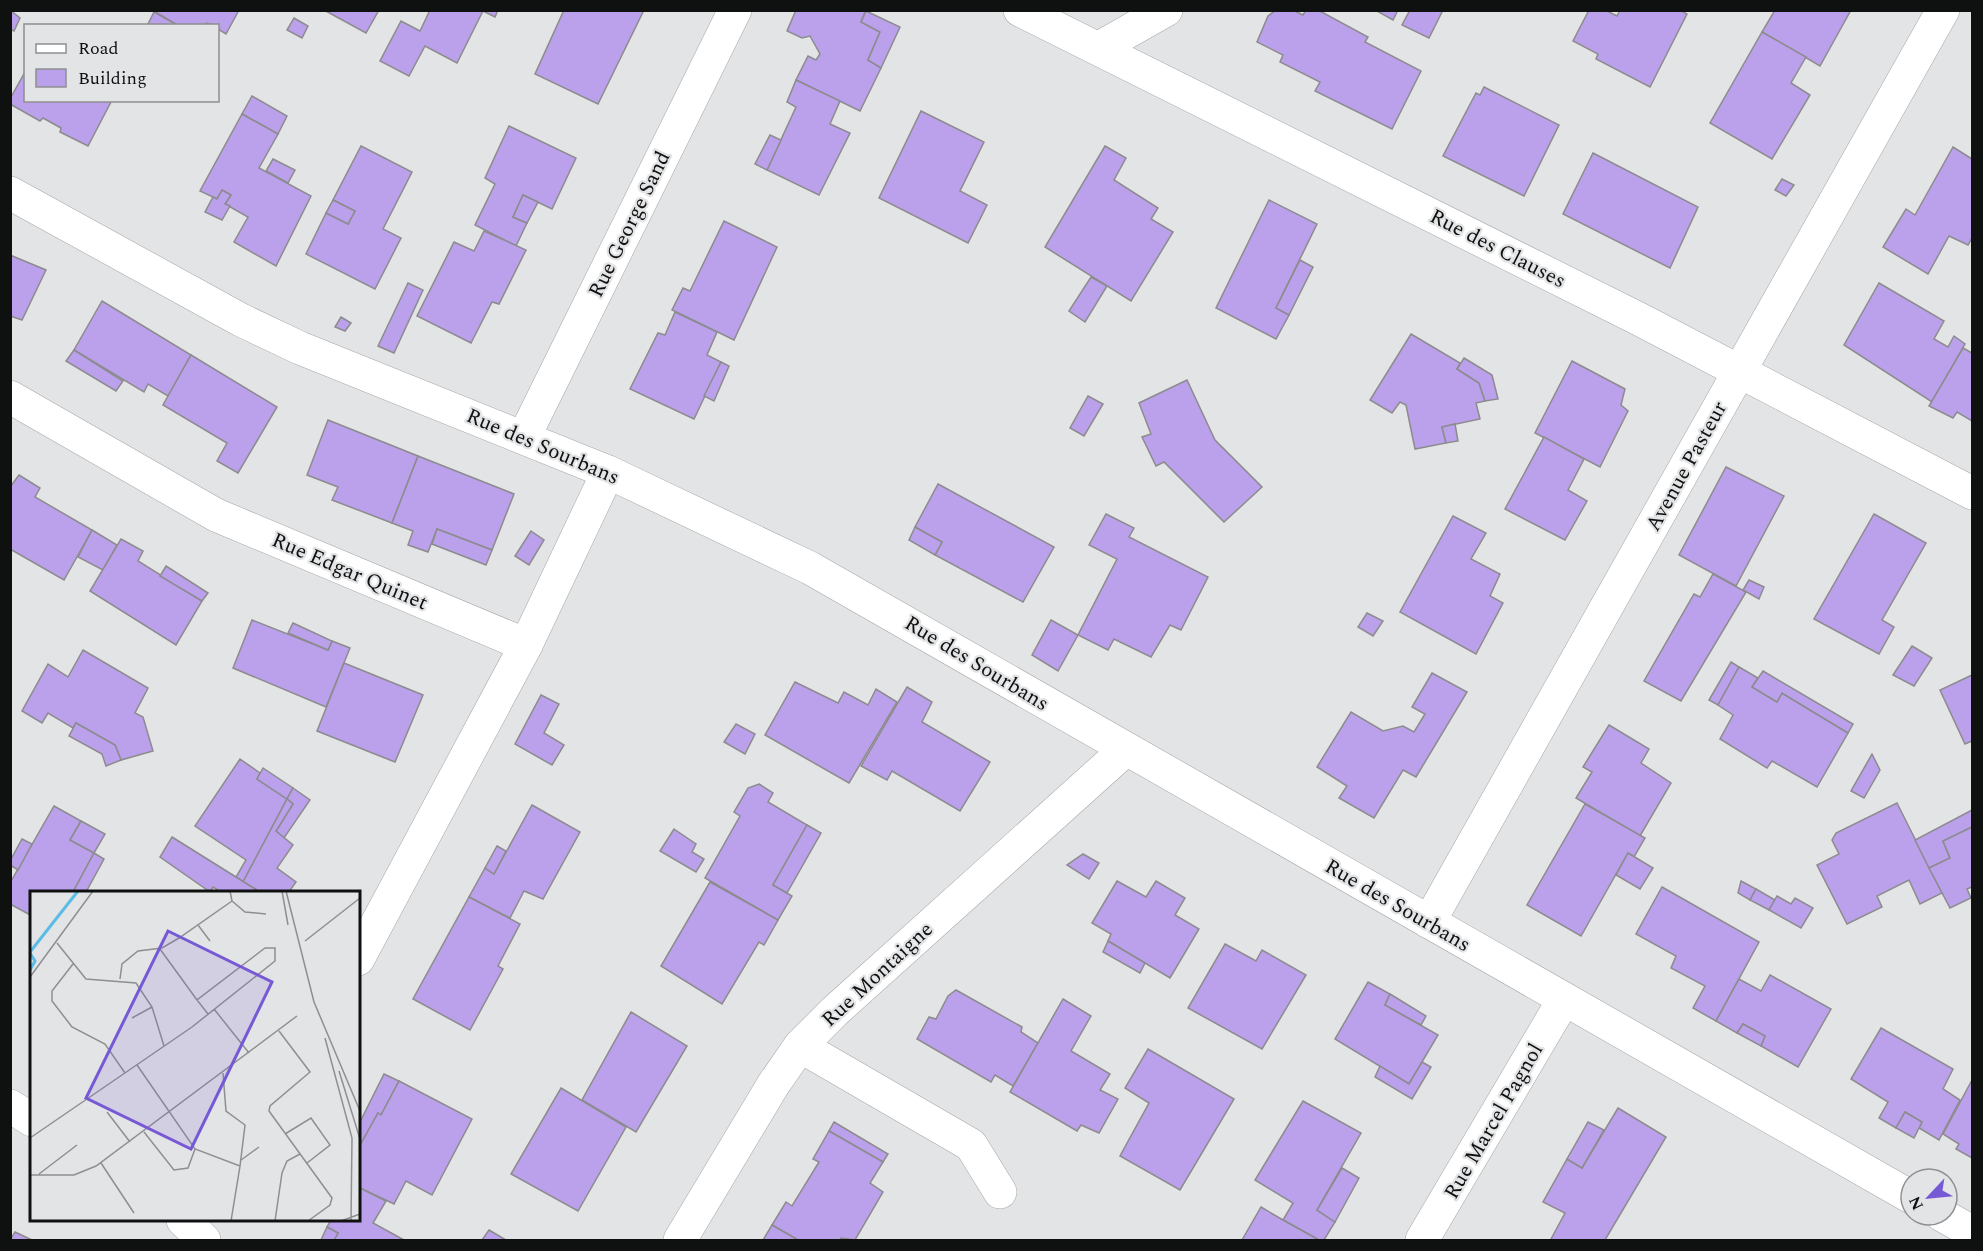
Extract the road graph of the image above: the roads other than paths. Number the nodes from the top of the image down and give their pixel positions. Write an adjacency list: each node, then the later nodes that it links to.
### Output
1 (735, 10): 9 (street, Rue George Sand)
2 (1020, 10): 5 (street, Rue des Clauses)
3 (1166, 10): 5 (street)
4 (1943, 10): 7 (street, Avenue Pasteur)
5 (1099, 48): 7 (street, Rue des Clauses)
6 (10, 193): 9 (street, Rue des Sourbans)
7 (1739, 372): 11 (street, Rue des Clauses); 14 (street, Avenue Pasteur)
8 (10, 397): 12 (street, Rue Edgar Quinet)
9 (524, 437): 10 (street, Rue des Sourbans)
10 (608, 472): 12 (street); 13 (street, Rue des Sourbans)
11 (1972, 494)
12 (526, 645): 15 (street)
13 (1125, 750): 14 (street, Rue des Sourbans); 17 (street, Rue Montaigne)
14 (1429, 922): 16 (street, Rue des Sourbans)
15 (360, 955)
16 (1563, 1001): 20 (street, Rue des Sourbans); 26 (street, Rue Marcel Pagnol)
17 (800, 1046): 21 (street); 25 (street, Rue Montaigne)
18 (10, 1106): 19 (street)
19 (30, 1119)
20 (1899, 1190)
21 (1000, 1192)
22 (184, 1221): 24 (street)
23 (218, 1221): 24 (street)
24 (206, 1240)
25 (680, 1240)
26 (1422, 1240)

